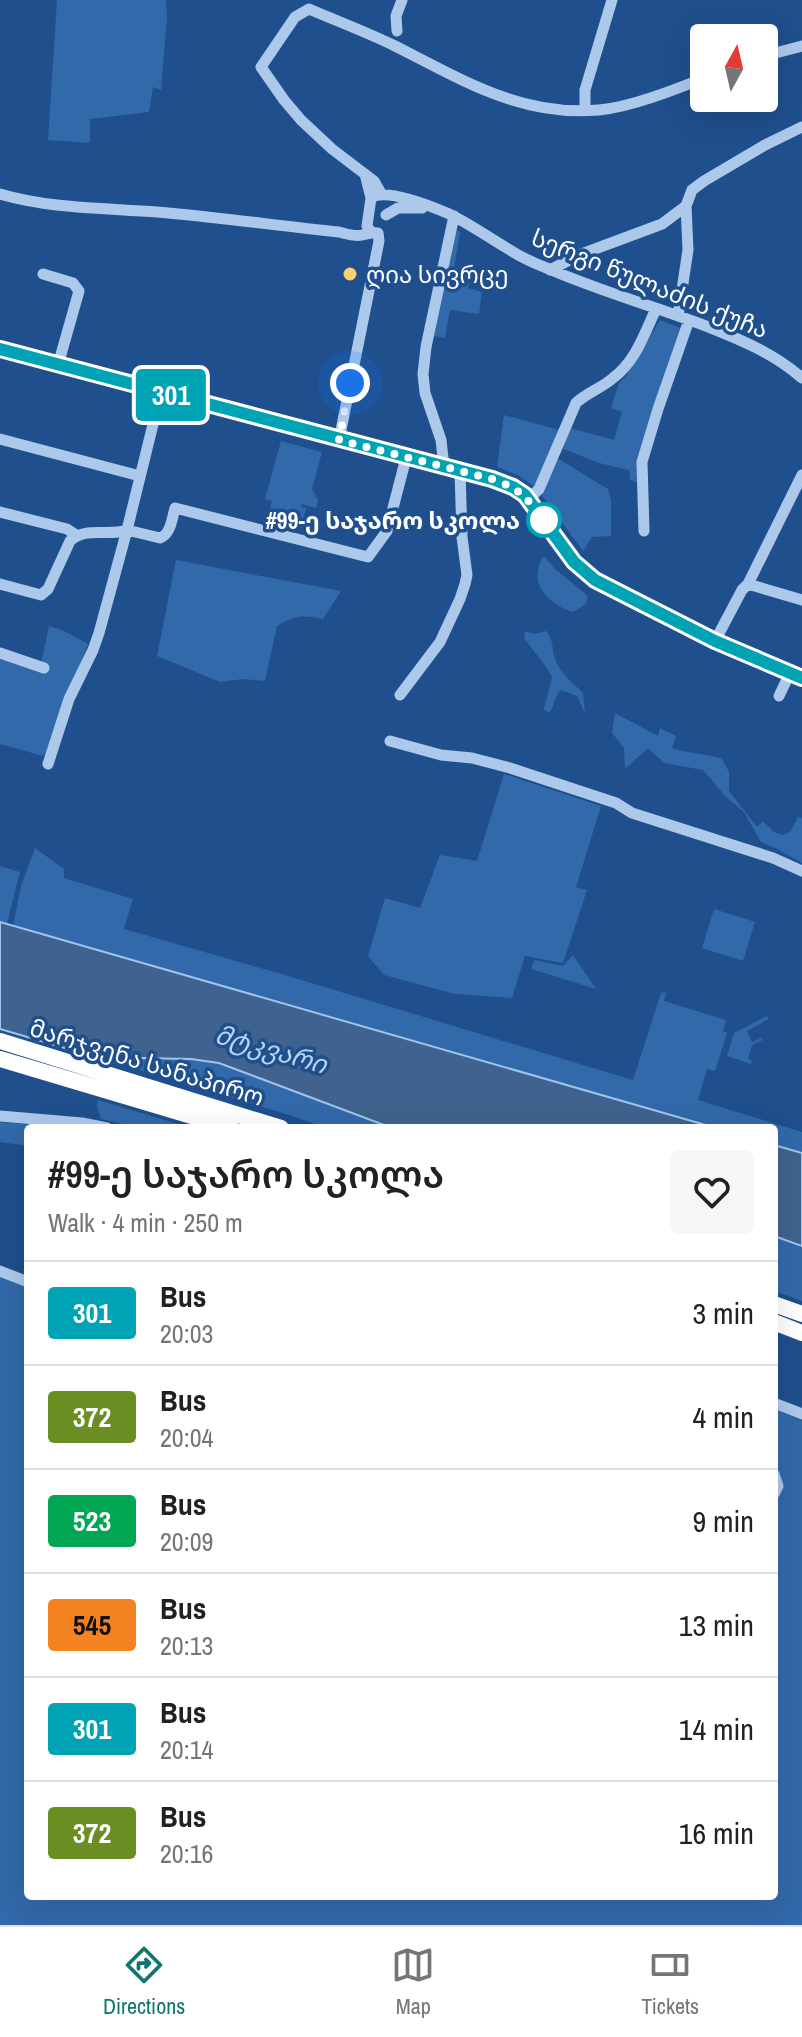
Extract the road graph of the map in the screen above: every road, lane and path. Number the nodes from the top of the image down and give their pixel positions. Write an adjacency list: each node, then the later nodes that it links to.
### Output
1 (402, 0): 3 (street)
2 (612, 0): 7 (street)
3 (397, 31)
4 (802, 46): 5 (street)
5 (778, 52)
6 (690, 83): 7 (street)
7 (585, 110): 10 (street)
8 (802, 127): 11 (street)
9 (0, 194): 16 (street)
10 (380, 197): 12 (street, სერგი წულაძის ქუჩა); 13 (street); 15 (street)
11 (686, 206): 18 (street); 21 (street)
12 (438, 209): 13 (street, სერგი წულაძის ქუჩა); 14 (street, სერგი წულაძის ქუჩა)
13 (386, 215): 17 (street)
14 (454, 216): 18 (street, სერგი წულაძის ქუჩა); 29 (street)
15 (368, 219): 16 (street); 17 (street)
16 (339, 232): 17 (street)
17 (374, 232): 27 (street)
18 (550, 270): 20 (street, სერგი წულაძის ქუჩა)
19 (43, 274): 23 (street)
20 (656, 309): 21 (street, სერგი წულაძის ქუჩა); 33 (street)
21 (683, 318): 24 (street, სერგი წულაძის ქუჩა); 36 (street)
22 (0, 349): 23 (main road)
23 (58, 365): 25 (main road)
24 (802, 378)
25 (161, 392): 27 (main road); 32 (street)
26 (0, 439): 32 (street)
27 (339, 440): 28 (main road)
28 (406, 458): 29 (main road); 35 (street)
29 (444, 467): 30 (main road)
30 (460, 471): 33 (main road); 45 (street)
31 (802, 475): 39 (street)
32 (140, 476): 35 (street)
33 (529, 499): 41 (main road)
34 (0, 512): 37 (street)
35 (127, 530): 37 (street); 48 (street)
36 (644, 531)
37 (76, 535): 38 (street)
38 (0, 584)
39 (748, 584): 40 (street); 41 (street)
40 (802, 600)
41 (715, 641): 44 (main road)
42 (0, 653): 43 (street)
43 (44, 668)
44 (796, 676): 46 (street)
45 (400, 695)
46 (779, 696)
47 (390, 741): 49 (street)
48 (48, 764)
49 (802, 871)
50 (0, 1041): 55 (highway, მარჯვენა სანაპირო)
51 (0, 1059): 54 (highway, მარჯვენა სანაპირო)
52 (0, 1116): 53 (street)
53 (87, 1124)
54 (219, 1124)
55 (268, 1124)
56 (0, 1271): 57 (street)
57 (24, 1280)
58 (778, 1305): 59 (highway)
59 (802, 1314)
60 (778, 1324): 61 (highway)
61 (802, 1333)
62 (778, 1405): 63 (street)
63 (802, 1414)

